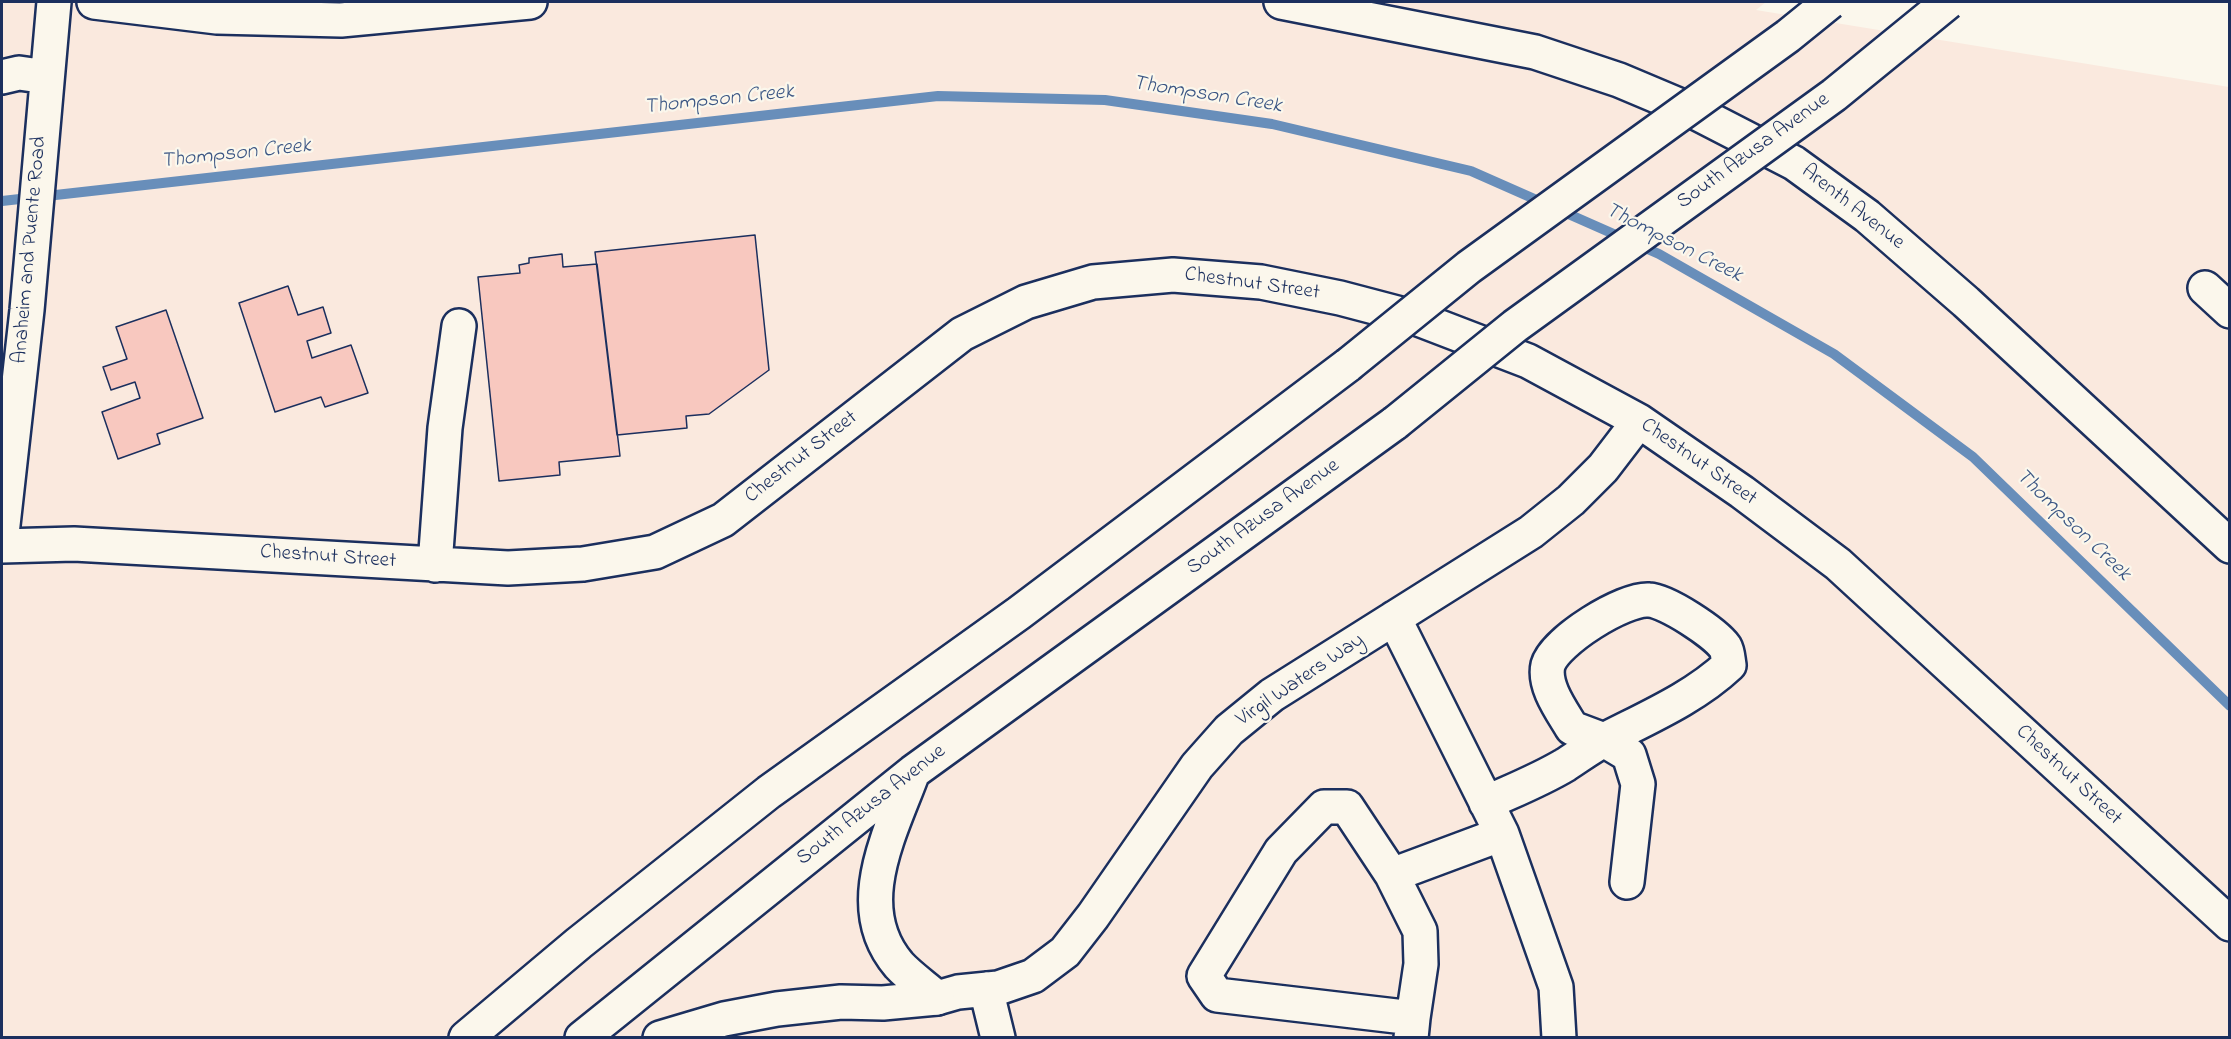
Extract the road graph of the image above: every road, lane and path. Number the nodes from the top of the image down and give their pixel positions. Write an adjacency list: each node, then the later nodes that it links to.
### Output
1 (54, 2): 8 (street, Anaheim and Puente Road)
2 (94, 2): 3 (street)
3 (531, 2)
4 (1281, 2): 15 (street, Arenth Avenue)
5 (1830, 2): 28 (street, bridge)
6 (1948, 2): 19 (street, South Azusa Avenue, bridge)
7 (2, 76): 8 (street)
8 (46, 86): 13 (street, Anaheim and Puente Road)
9 (2205, 288): 10 (street)
10 (2229, 311)
11 (459, 326): 16 (street)
12 (1639, 421): 16 (street, Chestnut Street); 17 (street, Virgil Waters Way); 24 (street, Chestnut Street)
13 (2, 534)
14 (2, 546): 16 (street, Chestnut Street)
15 (2229, 546)
16 (435, 565)
17 (1394, 618): 20 (street); 25 (street, Virgil Waters Way)
18 (1604, 740): 18 (street); 20 (street); 23 (street)
19 (913, 772): 26 (street); 29 (street, South Azusa Avenue)
20 (1486, 803): 21 (street)
21 (1502, 834): 22 (street); 32 (street)
22 (1392, 875): 27 (street); 27 (street)
23 (1627, 882)
24 (2229, 924)
25 (986, 989): 26 (street, Virgil Waters Way); 31 (street)
26 (938, 998): 30 (street, Virgil Waters Way)
27 (1412, 1028)
28 (466, 1038)
29 (582, 1038)
30 (660, 1038)
31 (998, 1038)
32 (1559, 1038)

